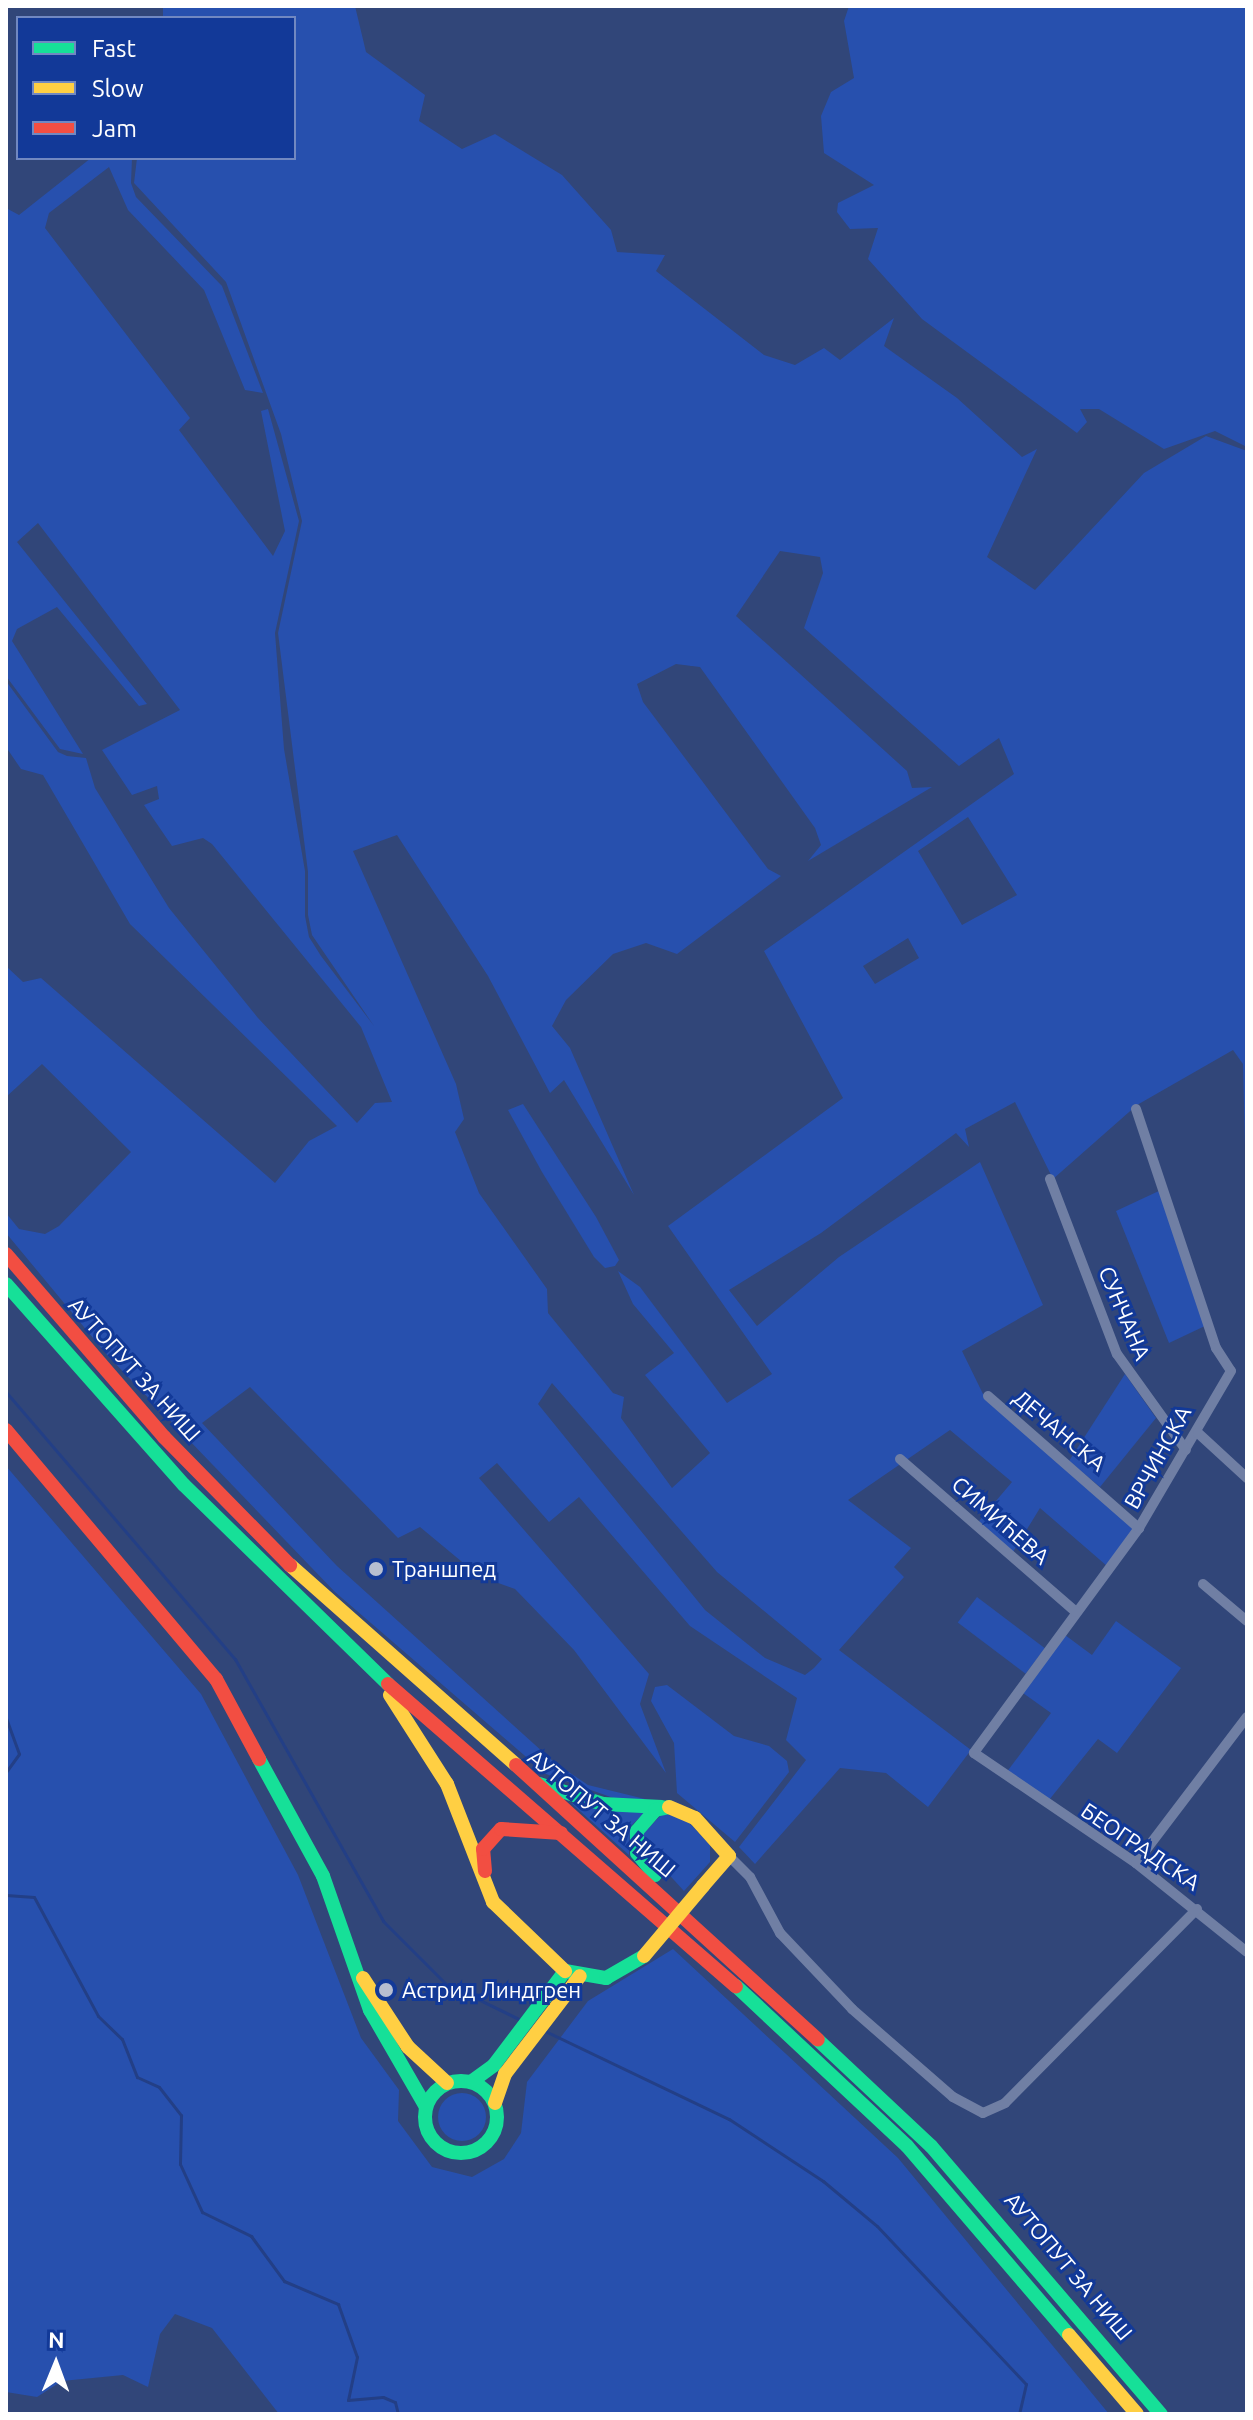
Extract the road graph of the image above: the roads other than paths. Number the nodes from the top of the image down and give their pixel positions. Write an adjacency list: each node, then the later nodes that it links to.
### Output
1 (1136, 1109): 7 (street, ВРЧИНСКА)
2 (1050, 1179): 8 (street, СУНЧАНА)
3 (6, 1254): 18 (main road, АУТОПУТ ЗА НИШ)
4 (6, 1284): 15 (main road, АУТОПУТ ЗА НИШ)
5 (988, 1396): 11 (street, ДЕЧАНСКА)
6 (6, 1430): 27 (main road)
7 (1198, 1433): 8 (street, ВРЧИНСКА); 10 (street)
8 (1186, 1450): 11 (street, ВРЧИНСКА)
9 (900, 1459): 13 (street, СИМИЋЕВА)
10 (1247, 1478)
11 (1139, 1528): 13 (street, ВРЧИНСКА)
12 (1203, 1584): 14 (street)
13 (1076, 1612): 17 (street, ВРЧИНСКА)
14 (1247, 1621)
15 (370, 1669): 20 (main road, АУТОПУТ ЗА НИШ); 26 (main road)
16 (1247, 1717): 22 (street)
17 (1007, 1778): 22 (street, БЕОГРАДСКА)
18 (529, 1781): 19 (main road); 25 (main road, АУТОПУТ ЗА НИШ)
19 (669, 1807): 21 (main road); 25 (main road)
20 (562, 1833): 26 (main road); 33 (main road, АУТОПУТ ЗА НИШ)
21 (729, 1856): 23 (street); 26 (main road, bridge)
22 (1136, 1863): 23 (street, БЕОГРАДСКА)
23 (1197, 1909): 24 (street, БЕОГРАДСКА)
24 (1247, 1952)
25 (743, 1969): 34 (main road, АУТОПУТ ЗА НИШ)
26 (568, 1971): 28 (main road)
27 (361, 1976): 30 (main road); 32 (main road)
28 (514, 2050): 29 (main road); 31 (main road)
29 (471, 2082): 30 (main road); 31 (main road)
30 (447, 2083): 32 (main road)
31 (495, 2103): 32 (main road)
32 (426, 2107)
33 (1137, 2414)
34 (1161, 2414)

